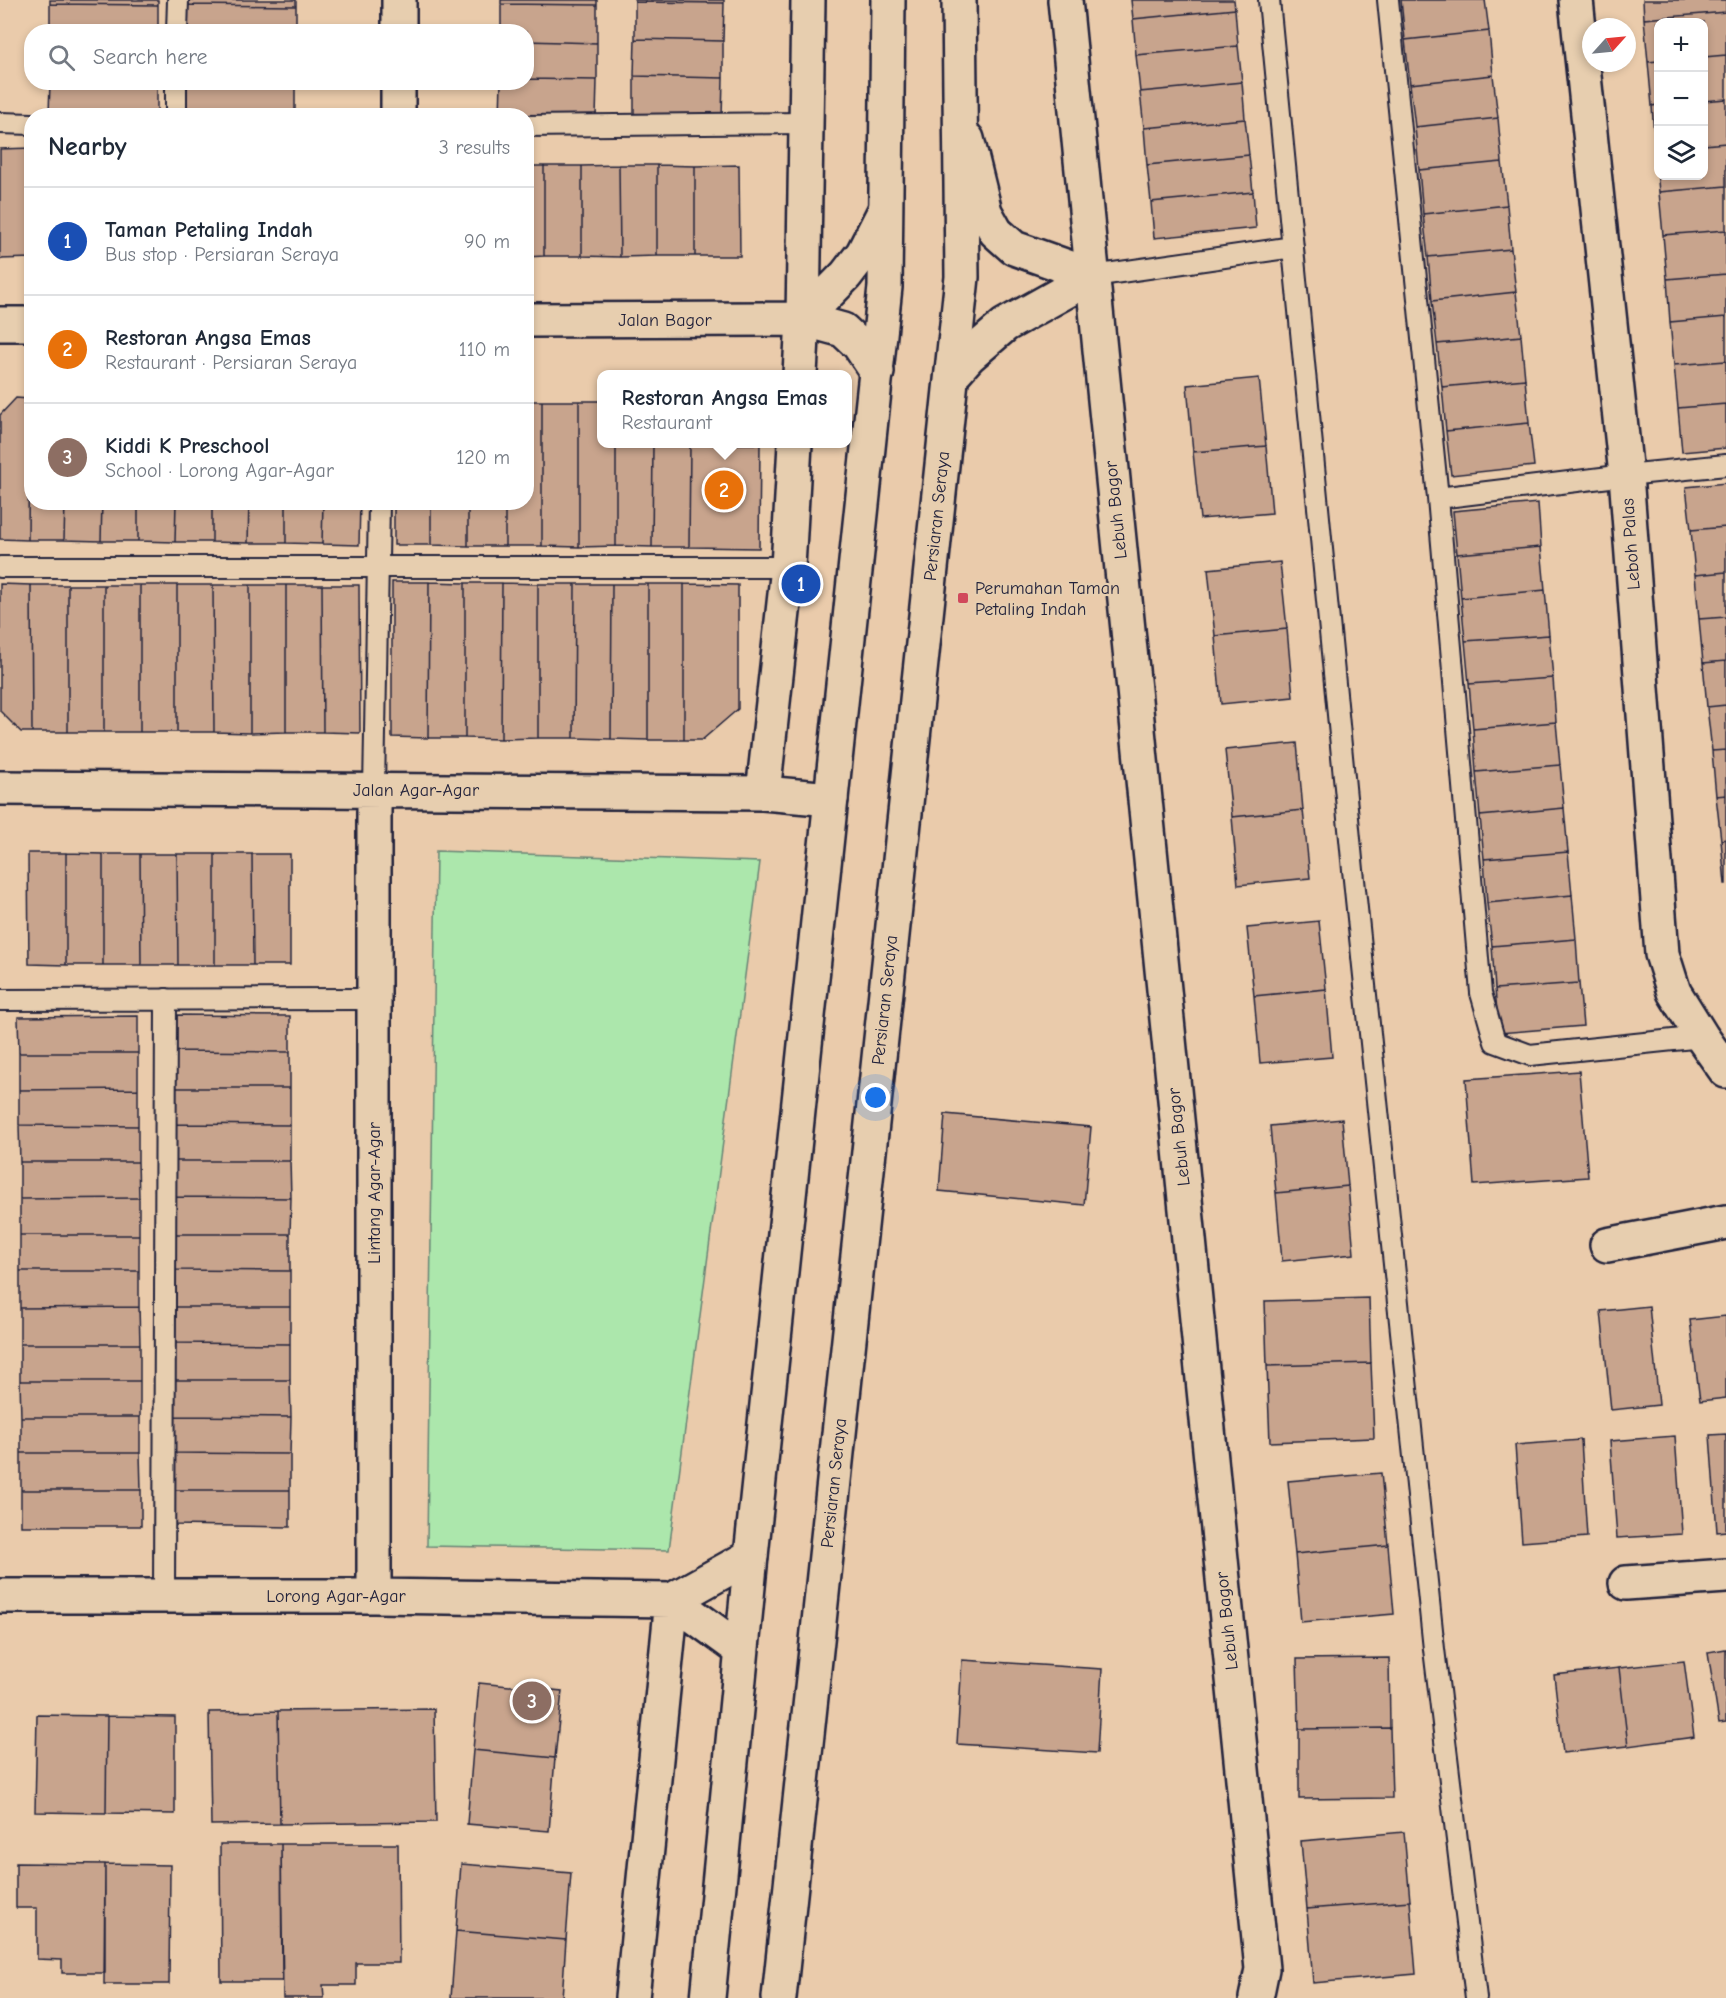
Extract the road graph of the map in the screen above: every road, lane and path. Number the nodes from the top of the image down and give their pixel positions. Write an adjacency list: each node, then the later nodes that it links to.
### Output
1 (178, 0): 10 (lane)
2 (399, 0): 11 (street)
3 (808, 0): 18 (street)
4 (888, 0): 21 (street)
5 (959, 0): 16 (street, Persiaran Seraya)
6 (1065, 0): 23 (street, Lebuh Bagor)
7 (1269, 0): 22 (lane)
8 (1388, 0): 34 (lane)
9 (1576, 0): 33 (street, Leboh Palas)
10 (177, 24)
11 (399, 24)
12 (176, 90): 14 (lane)
13 (398, 90): 15 (street)
14 (176, 108)
15 (398, 108)
16 (961, 114): 23 (street); 30 (street, Persiaran Seraya)
17 (0, 123): 19 (lane)
18 (805, 123): 20 (lane); 24 (street)
19 (24, 124)
20 (534, 126)
21 (885, 210): 24 (street); 29 (street)
22 (1293, 247): 23 (lane); 62 (lane)
23 (1093, 276): 30 (street); 61 (street, Lebuh Bagor)
24 (803, 319): 25 (street, Jalan Bagor); 28 (street); 29 (street, Jalan Bagor)
25 (534, 321)
26 (0, 324): 27 (street)
27 (24, 324)
28 (800, 370)
29 (877, 372): 42 (street)
30 (952, 375): 60 (street, Persiaran Seraya)
31 (795, 448): 38 (street)
32 (1726, 465): 33 (lane)
33 (1626, 475): 34 (lane); 46 (street, Leboh Palas)
34 (1438, 498): 46 (lane)
35 (379, 510): 37 (lane)
36 (0, 567): 37 (lane)
37 (378, 567): 38 (lane); 40 (lane)
38 (788, 567): 41 (street)
39 (0, 788): 40 (street, Jalan Agar-Agar)
40 (374, 790): 41 (street, Jalan Agar-Agar); 44 (street, Lintang Agar-Agar)
41 (763, 793): 42 (street, Jalan Agar-Agar)
42 (831, 799): 50 (street)
43 (165, 999): 44 (lane); 45 (lane); 53 (lane)
44 (374, 999): 55 (street, Lintang Agar-Agar)
45 (0, 1000)
46 (1702, 1037): 47 (street, Leboh Palas)
47 (1726, 1071)
48 (1726, 1222): 49 (street)
49 (1607, 1245)
50 (751, 1556): 56 (street); 57 (street)
51 (1726, 1576): 52 (street)
52 (1626, 1583)
53 (164, 1595): 54 (street, Lorong Agar-Agar); 55 (street, Lorong Agar-Agar)
54 (0, 1596)
55 (374, 1596): 56 (street, Lorong Agar-Agar)
56 (672, 1600): 57 (street); 58 (street)
57 (741, 1650): 59 (street)
58 (632, 1998)
59 (708, 1998)
60 (779, 1998)
61 (1256, 1998)
62 (1476, 1998)

